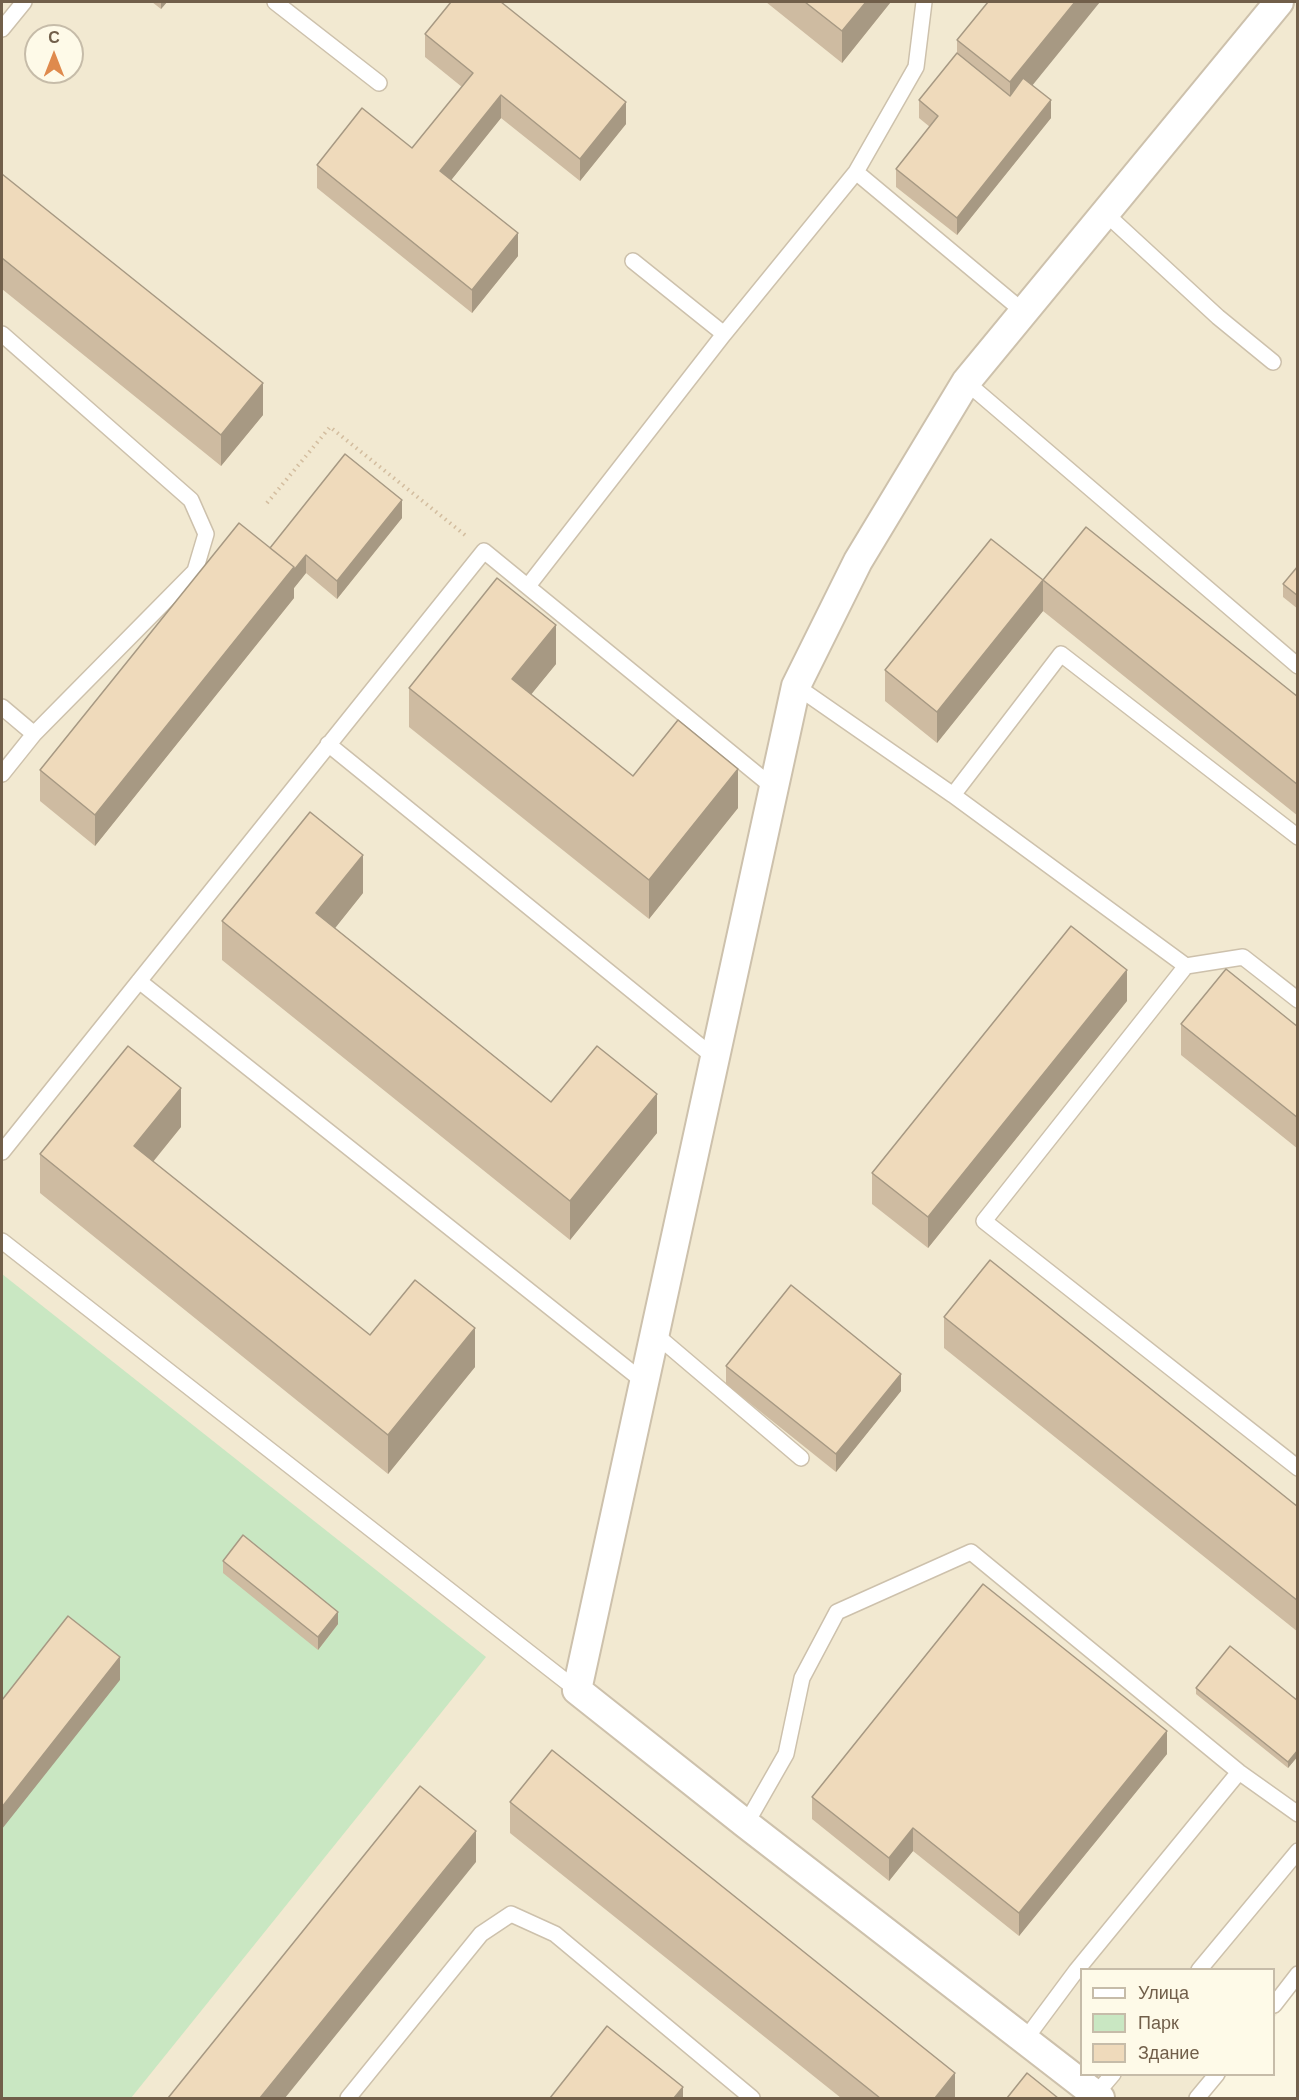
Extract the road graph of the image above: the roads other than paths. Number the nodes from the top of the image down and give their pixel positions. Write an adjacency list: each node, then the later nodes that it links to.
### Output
1 (24, 2): 5 (lane)
2 (275, 2): 6 (lane)
3 (924, 2): 7 (lane)
4 (1280, 2): 8 (street)
5 (2, 29)
6 (379, 83)
7 (856, 172): 10 (lane); 12 (lane)
8 (1106, 213): 10 (street); 13 (lane)
9 (633, 261): 12 (lane)
10 (1025, 313): 14 (street)
11 (2, 334): 19 (lane)
12 (724, 334): 15 (lane)
13 (1273, 362)
14 (966, 382): 16 (lane); 17 (street)
15 (528, 586): 20 (lane); 22 (lane)
16 (1298, 666)
17 (796, 686): 22 (street); 23 (lane)
18 (2, 707): 19 (lane)
19 (34, 734): 21 (lane)
20 (328, 744): 26 (lane); 28 (lane)
21 (2, 774)
22 (774, 788): 28 (street)
23 (953, 795): 24 (lane); 25 (lane)
24 (1298, 837)
25 (1186, 966): 27 (lane); 34 (lane)
26 (139, 981): 29 (lane); 32 (lane)
27 (1298, 1000)
28 (715, 1058): 31 (street)
29 (2, 1152)
30 (2, 1241): 35 (lane)
31 (655, 1334): 32 (street); 33 (lane)
32 (645, 1382): 35 (street)
33 (801, 1458)
34 (1298, 1468)
35 (577, 1690): 38 (street)
36 (1239, 1772): 37 (lane); 38 (lane); 43 (lane)
37 (1298, 1814)
38 (746, 1824): 43 (street)
39 (1298, 1851): 40 (lane)
40 (1201, 1968)
41 (1298, 1974): 42 (lane)
42 (1275, 2004)
43 (1024, 2041): 44 (street)
44 (1080, 2075)
45 (1082, 2076): 47 (street)
46 (1215, 2076): 50 (lane)
47 (1103, 2089)
48 (348, 2098): 49 (lane)
49 (752, 2098)
50 (1197, 2098)

